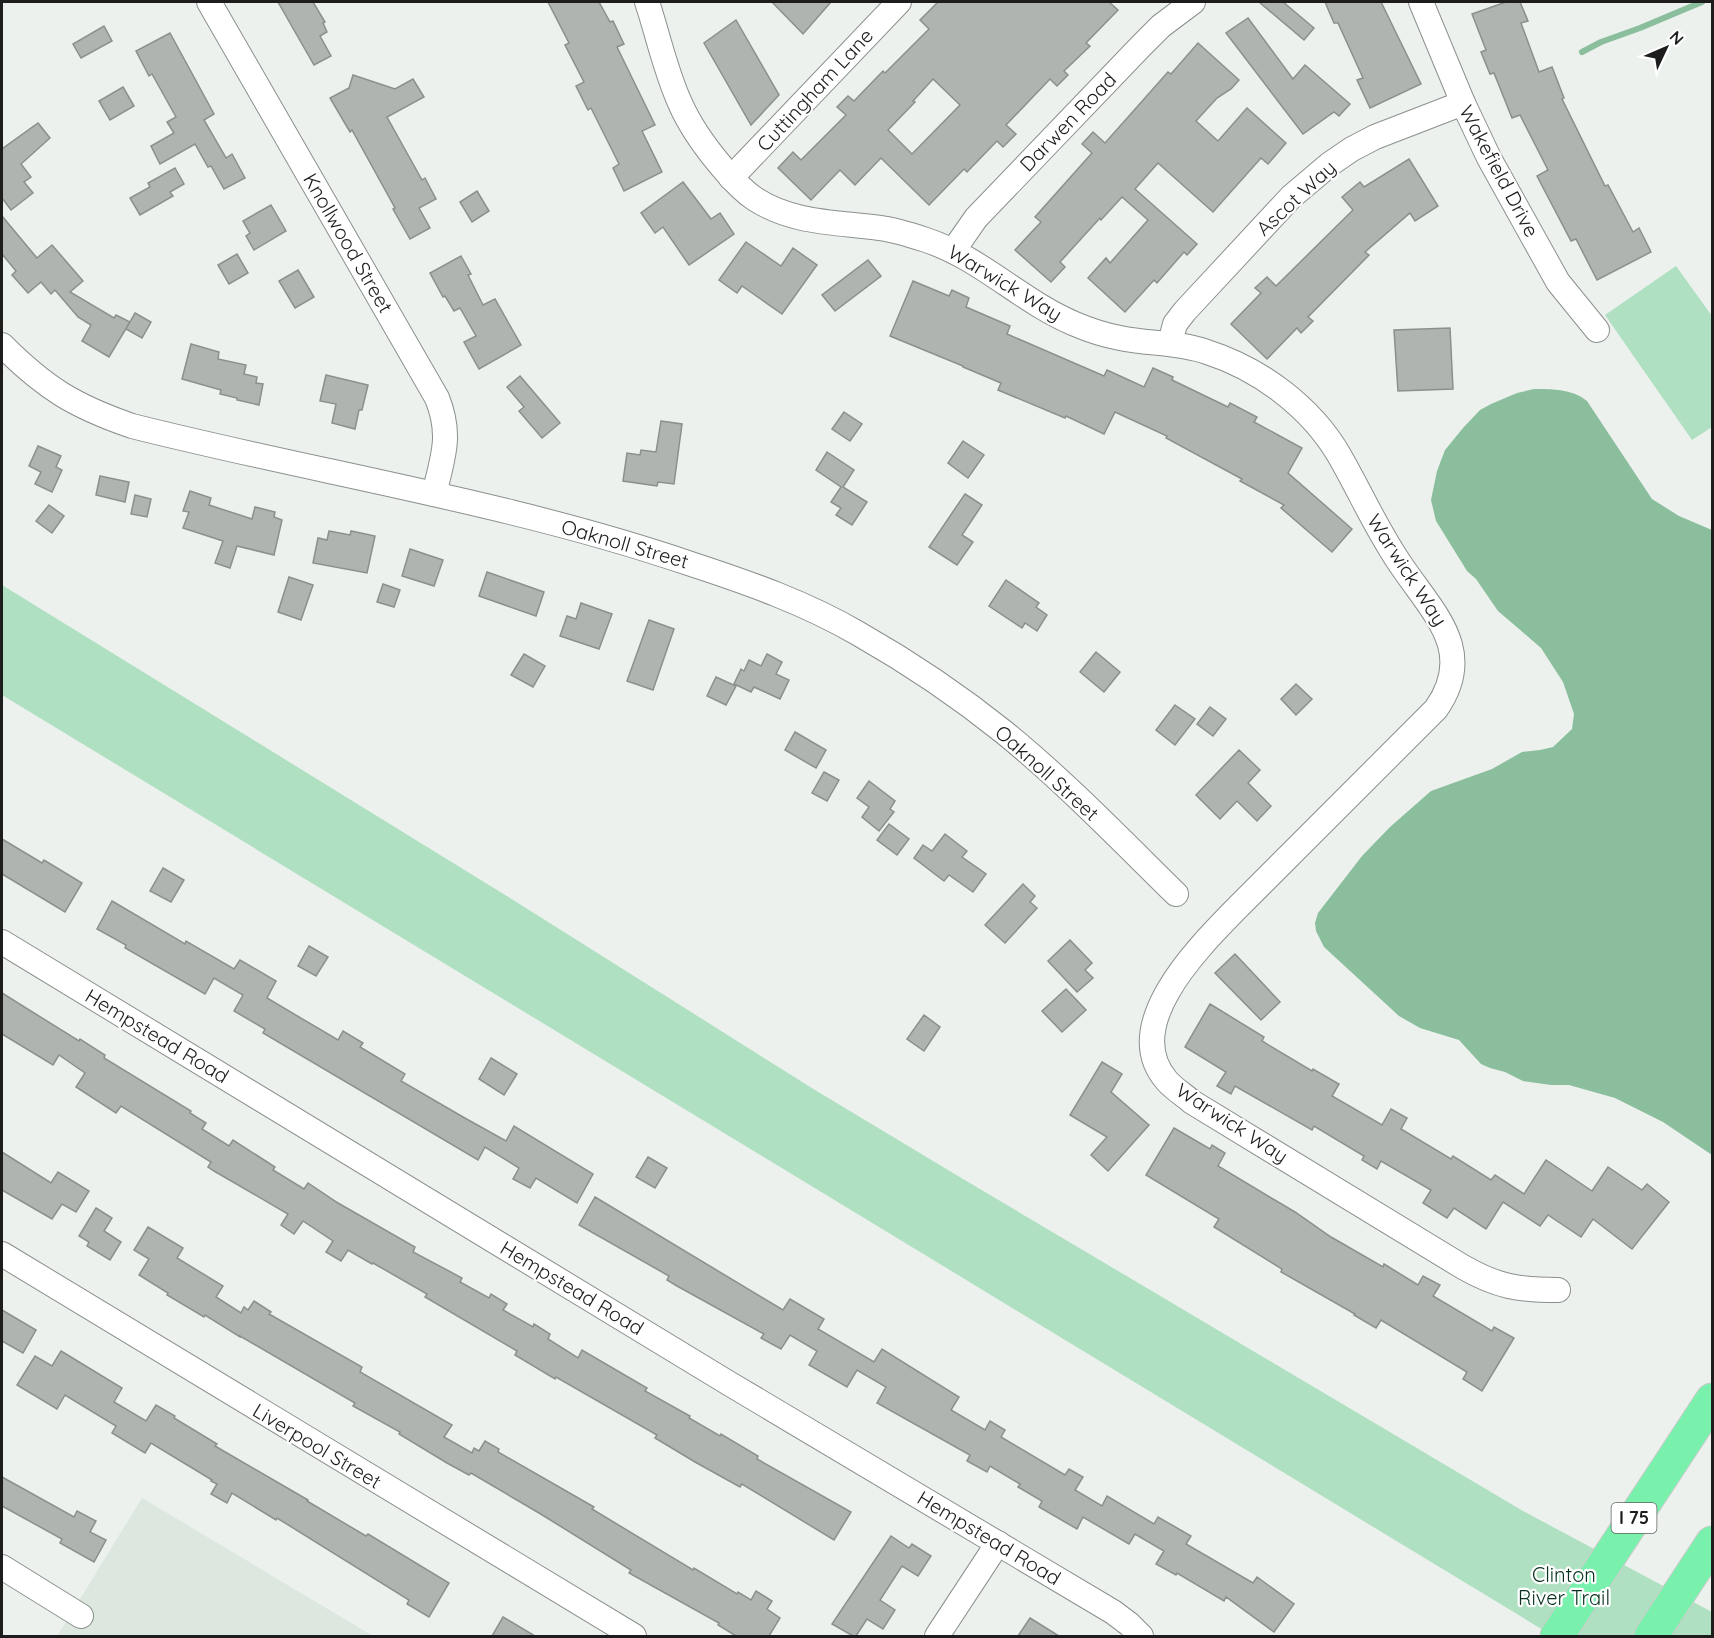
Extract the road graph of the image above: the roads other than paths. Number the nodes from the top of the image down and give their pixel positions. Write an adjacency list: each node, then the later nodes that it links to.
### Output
1 (209, 2): 12 (street, Knollwood Street)
2 (647, 2): 7 (street, Warwick Way)
3 (899, 2): 7 (street, Cuttingham Lane)
4 (1193, 2): 8 (street, Darwen Road)
5 (1421, 2): 6 (street, Wakefield Drive)
6 (1463, 103): 9 (street, Wakefield Drive); 10 (street, Ascot Way)
7 (731, 178): 8 (street, Warwick Way)
8 (952, 251): 10 (street, Warwick Way)
9 (1597, 330)
10 (1170, 343): 16 (street, Warwick Way)
11 (2, 345): 12 (street, Oaknoll Street)
12 (434, 494): 13 (street, Oaknoll Street)
13 (1176, 894)
14 (2, 942): 18 (street, Hempstead Road)
15 (2, 1254): 22 (street, Liverpool Street)
16 (1558, 1290)
17 (1713, 1400): 25 (highway, I 75)
18 (998, 1543): 23 (street); 24 (street, Hempstead Road)
19 (1713, 1543): 26 (highway)
20 (5, 1577): 21 (street)
21 (81, 1616)
22 (634, 1636)
23 (937, 1636)
24 (1141, 1636)
25 (1557, 1636)
26 (1651, 1636)

